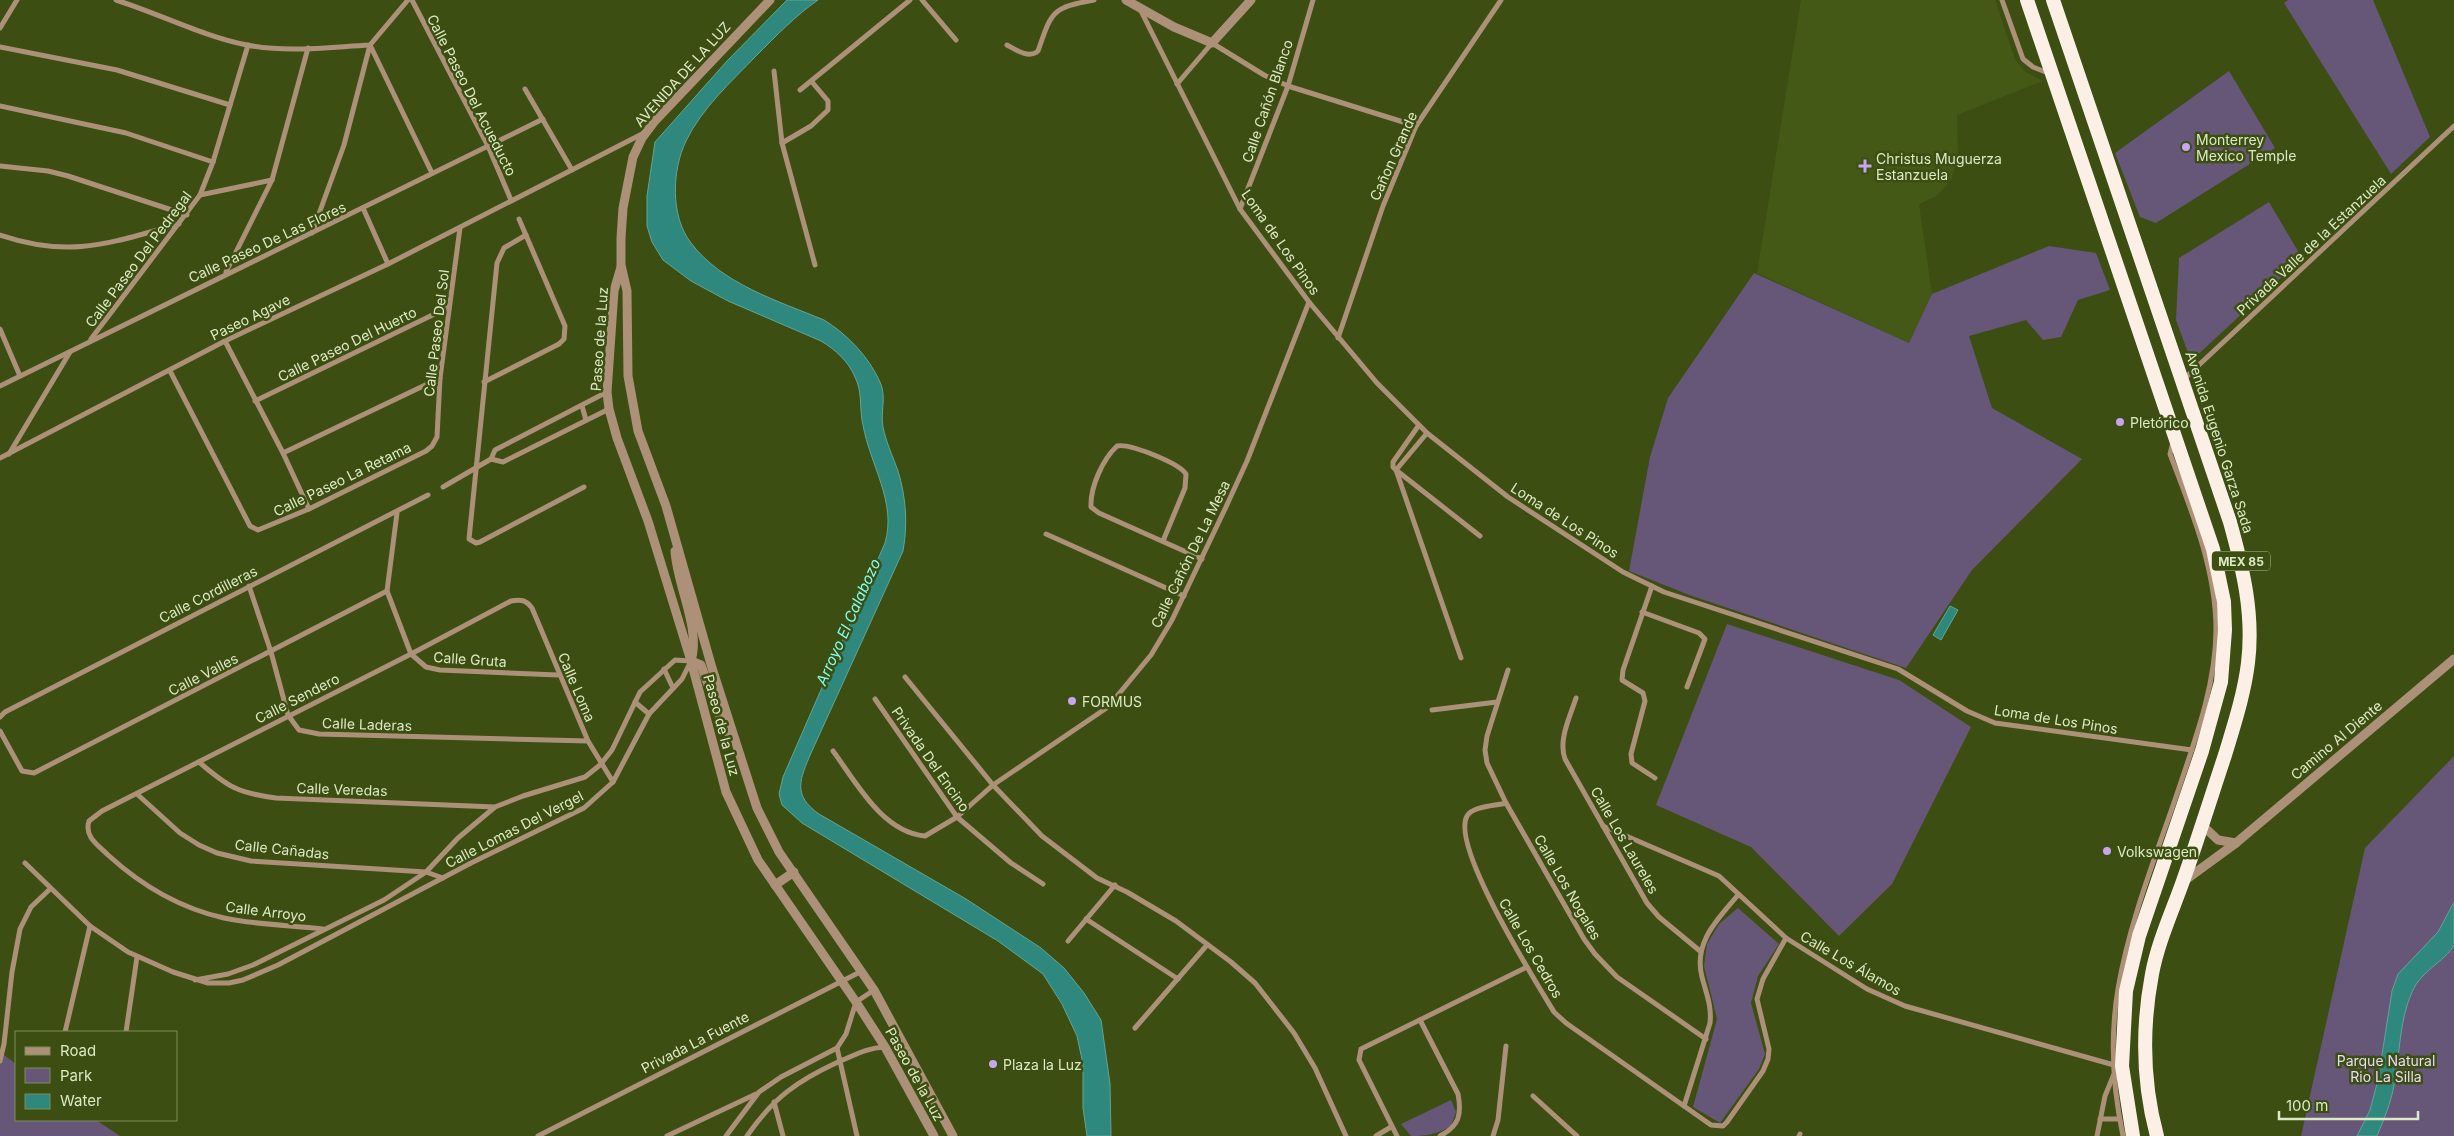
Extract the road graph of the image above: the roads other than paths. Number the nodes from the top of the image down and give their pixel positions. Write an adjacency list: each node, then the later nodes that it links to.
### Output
1 (17, 0): 17 (street)
2 (116, 0): 20 (street)
3 (408, 0): 21 (street)
4 (412, 0): 39 (street, Calle Paseo Del Acueducto)
5 (770, 0): 37 (street, AVENIDA DE LA LUZ)
6 (910, 0): 27 (street)
7 (922, 0): 18 (street)
8 (1094, 0): 22 (street)
9 (1126, 0): 16 (street)
10 (1251, 0): 19 (street)
11 (1313, 0): 29 (street, Calle Cañón Blanco)
12 (1501, 0): 35 (street, Cañon Grande)
13 (2002, 0): 26 (street)
14 (2027, 0): 26 (highway, MEX 85)
15 (2053, 0): 70 (highway, Avenida Eugenio Garza Sada / MEX 85)
16 (1140, 9): 19 (street); 28 (street, Loma de Los Pinos)
17 (0, 28)
18 (956, 40)
19 (1212, 43): 28 (street); 29 (street)
20 (248, 45): 24 (street); 32 (street, Calle Paseo Del Pedregal)
21 (370, 45): 24 (street); 43 (street); 53 (street)
22 (1007, 45)
23 (0, 47): 32 (street)
24 (308, 48): 44 (street)
25 (774, 70): 38 (street)
26 (2051, 74): 80 (highway, MEX 85)
27 (812, 82): 31 (street); 38 (street)
28 (1177, 84): 48 (street, Loma de Los Pinos)
29 (1288, 86): 35 (street); 48 (street, Calle Cañón Blanco)
30 (525, 89): 34 (street)
31 (800, 90)
32 (230, 105): 40 (street, Calle Paseo Del Pedregal)
33 (0, 106): 40 (street)
34 (543, 119): 39 (street, Calle Paseo De Las Flores); 42 (street)
35 (1416, 126): 63 (street, Cañon Grande)
36 (2454, 126): 70 (street, Privada Valle de la Estanzuela)
37 (646, 132): 42 (street, Paseo Agave); 57 (street, AVENIDA DE LA LUZ)
38 (782, 143): 58 (street)
39 (488, 146): 43 (street, Calle Paseo De Las Flores); 46 (street, Calle Paseo Del Acueducto)
40 (213, 162): 45 (street, Calle Paseo Del Pedregal)
41 (0, 166): 49 (street)
42 (572, 170): 46 (street, Paseo Agave)
43 (432, 173): 47 (street, Calle Paseo De Las Flores)
44 (272, 180): 45 (street); 59 (street)
45 (200, 195): 49 (street, Calle Paseo Del Pedregal)
46 (511, 200): 52 (street, Paseo Agave)
47 (363, 208): 53 (street, Calle Paseo De Las Flores); 56 (street)
48 (1240, 209): 60 (street, Loma de Los Pinos)
49 (187, 214): 51 (street, Calle Paseo Del Pedregal)
50 (519, 219): 55 (street)
51 (179, 224): 54 (street); 65 (street, Calle Paseo Del Pedregal)
52 (460, 228): 56 (street, Paseo Agave); 61 (street, Calle Paseo Del Sol)
53 (312, 233): 59 (street, Calle Paseo De Las Flores)
54 (0, 235)
55 (526, 235): 71 (street); 71 (street)
56 (388, 264): 64 (street, Paseo Agave)
57 (621, 264): 73 (street, Paseo de la Luz); 95 (street, Paseo de la Luz)
58 (815, 265)
59 (226, 273): 65 (street, Calle Paseo De Las Flores)
60 (1309, 302): 63 (street, Loma de Los Pinos); 97 (street, Calle Cañón De La Mesa)
61 (449, 307): 69 (street, Calle Paseo Del Sol); 74 (street, Calle Paseo Del Huerto)
62 (0, 329): 68 (street)
63 (1338, 338): 78 (street, Loma de Los Pinos)
64 (225, 341): 67 (street, Paseo Agave); 74 (street)
65 (89, 342): 66 (street, Calle Paseo De Las Flores)
66 (70, 352): 68 (street, Calle Paseo De Las Flores); 83 (street)
67 (170, 371): 83 (street, Paseo Agave); 91 (street, Calle Paseo La Retama)
68 (20, 376): 72 (street, Calle Paseo De Las Flores)
69 (440, 378): 81 (street, Calle Paseo Del Sol); 82 (street)
70 (2183, 380): 137 (highway, Avenida Eugenio Garza Sada / MEX 85)
71 (484, 382): 86 (street)
72 (0, 386)
73 (607, 392): 75 (street); 76 (street, Paseo de la Luz)
74 (255, 401): 82 (street)
75 (582, 406): 77 (street); 85 (street)
76 (609, 409): 77 (street); 108 (street, Paseo de la Luz)
77 (586, 420): 85 (street)
78 (1419, 425): 79 (street, Loma de Los Pinos); 87 (street)
79 (1428, 433): 87 (street); 99 (street, Loma de Los Pinos)
80 (2174, 436): 127 (street); 205 (highway, MEX 85)
81 (435, 441): 91 (street, Calle Paseo La Retama)
82 (283, 453): 91 (street)
83 (8, 454): 84 (street, Paseo Agave)
84 (0, 458)
85 (491, 458): 86 (street)
86 (476, 469): 88 (street); 89 (street)
87 (1396, 470): 94 (street); 106 (street)
88 (443, 487)
89 (584, 488)
90 (428, 495): 92 (street, Calle Cordilleras)
91 (309, 509)
92 (397, 513): 98 (street, Calle Cordilleras); 100 (street)
93 (1046, 534): 101 (street)
94 (1480, 536)
95 (676, 538): 108 (street); 124 (street, Paseo de la Luz)
96 (1163, 541): 96 (street); 97 (street)
97 (1202, 559): 101 (street, Calle Cañón De La Mesa)
98 (249, 586): 104 (street); 122 (street, Calle Cordilleras)
99 (1652, 586): 103 (street); 127 (street, Loma de Los Pinos)
100 (387, 591): 104 (street, Calle Valles); 105 (street)
101 (1184, 596): 132 (street, Calle Cañón De La Mesa)
102 (524, 600): 105 (street, Calle Sendero); 111 (street, Calle Loma)
103 (1642, 612): 113 (street); 130 (street)
104 (271, 652): 121 (street); 123 (street, Calle Valles)
105 (411, 654): 111 (street, Calle Gruta); 121 (street, Calle Sendero)
106 (1461, 658)
107 (2454, 659): 140 (street, Camino Al Diente)
108 (691, 661): 109 (street, Calle Lomas Del Vergel); 114 (street, Calle Lomas Del Vergel); 124 (street); 147 (street, Paseo de la Luz)
109 (664, 669): 114 (street); 117 (street, Calle Lomas Del Vergel)
110 (1508, 670): 118 (street, Calle Los Nogales)
111 (558, 675): 125 (street, Calle Loma)
112 (905, 677): 132 (street)
113 (1687, 687)
114 (673, 688): 120 (street, Calle Lomas Del Vergel)
115 (1576, 698): 138 (street, Calle Los Laureles)
116 (876, 699): 136 (street, Privada Del Encino)
117 (635, 702): 120 (street); 129 (street, Calle Lomas Del Vergel)
118 (1498, 702): 119 (street); 134 (street, Calle Los Nogales)
119 (1432, 710)
120 (649, 714): 131 (street, Calle Lomas Del Vergel)
121 (288, 715): 125 (street, Calle Laderas); 128 (street, Calle Sendero)
122 (0, 717)
123 (0, 731)
124 (734, 739): 143 (street, Paseo de la Luz)
125 (588, 741): 129 (street, Calle Loma)
126 (833, 750): 136 (street, Calle Cañón De La Mesa)
127 (2192, 750): 178 (street)
128 (198, 762): 133 (street, Calle Sendero); 135 (street, Calle Veredas)
129 (600, 765): 131 (street, Calle Loma); 135 (street, Calle Lomas Del Vergel)
130 (1655, 778)
131 (613, 782): 144 (street, Calle Lomas Del Vergel)
132 (993, 785): 136 (street, Calle Cañón De La Mesa); 148 (street)
133 (137, 794): 139 (street, Calle Sendero); 142 (street, Calle Cañadas)
134 (1506, 803): 159 (street, Calle Los Cedros); 172 (street, Calle Los Nogales)
135 (495, 807): 142 (street, Calle Lomas Del Vergel)
136 (957, 817): 146 (street, Privada Del Encino)
137 (2202, 825): 140 (street); 145 (highway, Avenida Eugenio Garza Sada / MEX 85)
138 (1604, 826): 150 (street, Calle Los Álamos); 157 (street, Calle Los Laureles)
139 (87, 827): 153 (street, Calle Arroyo)
140 (2236, 843): 145 (street, Camino Al Diente)
141 (25, 863): 149 (street, Calle Lomas Del Vergel)
142 (426, 872): 144 (street, Calle Cañadas); 153 (street, Calle Lomas Del Vergel)
143 (794, 872): 147 (street); 160 (street, Paseo de la Luz)
144 (444, 878): 162 (street, Calle Lomas Del Vergel)
145 (2182, 882): 206 (highway, Avenida Eugenio Garza Sada / MEX 85)
146 (1043, 884)
147 (775, 885): 163 (street, Paseo de la Luz)
148 (1115, 885): 151 (street); 156 (street)
149 (50, 889): 152 (street, Calle Lomas Del Vergel); 168 (street)
150 (1738, 895): 154 (street, Calle Los Álamos); 157 (street)
151 (1086, 919): 155 (street); 161 (street)
152 (90, 926): 158 (street, Calle Lomas Del Vergel); 170 (street)
153 (324, 929): 162 (street, Calle Lomas Del Vergel)
154 (1786, 938): 178 (street, Calle Los Álamos); 185 (street, Calle Los Cedros)
155 (1068, 940)
156 (1207, 945): 161 (street); 197 (street)
157 (1700, 951): 172 (street)
158 (137, 957): 162 (street, Calle Lomas Del Vergel); 171 (street)
159 (1527, 968): 166 (street); 185 (street, Calle Los Cedros)
160 (862, 971): 163 (street, Privada La Fuente); 164 (street, Paseo de la Luz)
161 (1178, 978): 169 (street)
162 (195, 980)
163 (842, 980): 165 (street, Paseo de la Luz); 189 (street, Privada La Fuente)
164 (874, 990): 165 (street); 180 (street, Paseo de la Luz)
165 (856, 1002): 174 (street, Paseo de la Luz); 175 (street)
166 (1420, 1020): 188 (street); 200 (street)
167 (0, 1026): 168 (street)
168 (6, 1027): 176 (street)
169 (1135, 1028)
170 (65, 1031)
171 (126, 1031)
172 (1706, 1039): 185 (street)
173 (1506, 1046): 201 (street)
174 (885, 1047): 177 (street); 181 (street, Paseo de la Luz)
175 (837, 1048): 177 (street); 182 (street)
176 (0, 1061)
177 (841, 1061): 184 (street); 194 (street)
178 (2114, 1065): 179 (street)
179 (2115, 1072): 186 (street); 187 (street)
180 (924, 1083): 181 (street); 196 (street, Paseo de la Luz)
181 (909, 1090): 195 (street, Paseo de la Luz)
182 (759, 1092): 190 (street); 191 (street)
183 (1533, 1096): 202 (street)
184 (774, 1102): 192 (street); 193 (street)
185 (1684, 1106)
186 (2100, 1119): 187 (street); 203 (street)
187 (2119, 1119): 204 (street)
188 (1392, 1127): 198 (street); 199 (street)
189 (538, 1136)
190 (667, 1136)
191 (726, 1136)
192 (747, 1136)
193 (783, 1136)
194 (857, 1136)
195 (934, 1136)
196 (953, 1136)
197 (1346, 1136)
198 (1376, 1136)
199 (1397, 1136)
200 (1440, 1136)
201 (1493, 1136)
202 (1577, 1136)
203 (2097, 1136)
204 (2123, 1136)
205 (2133, 1136)
206 (2157, 1136)

